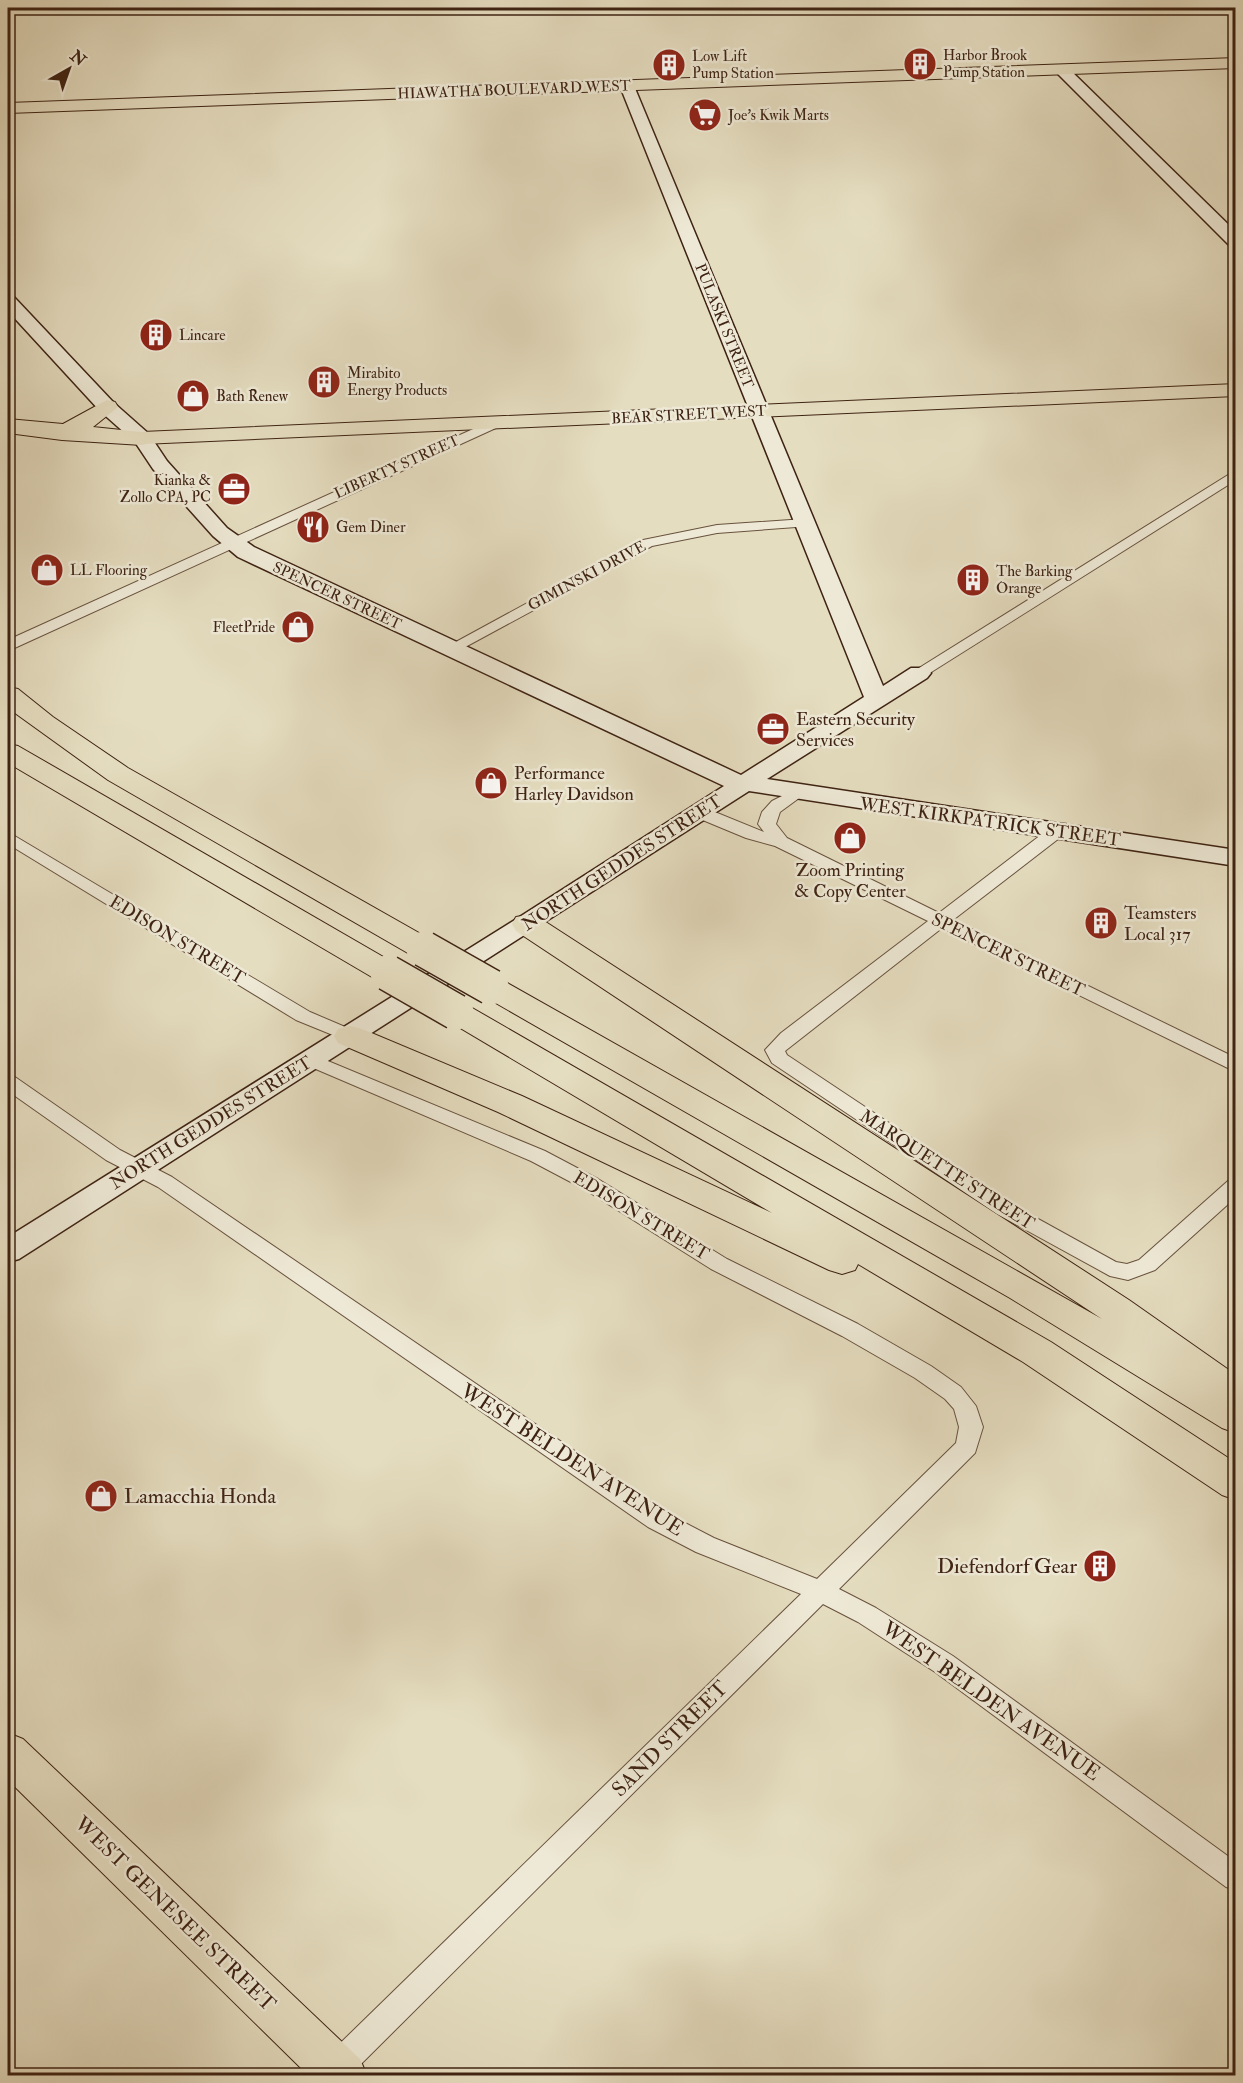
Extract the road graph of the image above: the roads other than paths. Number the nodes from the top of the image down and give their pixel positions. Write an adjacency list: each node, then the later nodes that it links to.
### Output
1 (1236, 63): 2 (main road, HIAWATHA BOULEVARD WEST)
2 (1062, 70): 3 (main road, HIAWATHA BOULEVARD WEST); 5 (street)
3 (627, 86): 4 (main road, HIAWATHA BOULEVARD WEST); 9 (street, PULASKI STREET)
4 (8, 108)
5 (1236, 242)
6 (8, 301): 8 (street, SPENCER STREET)
7 (1236, 390): 9 (main road, BEAR STREET WEST)
8 (107, 407): 12 (highway); 13 (street, SPENCER STREET)
9 (759, 412): 10 (main road, BEAR STREET WEST); 16 (street, PULASKI STREET)
10 (493, 424): 13 (main road, BEAR STREET WEST); 17 (street, LIBERTY STREET)
11 (8, 426): 12 (highway)
12 (62, 433): 13 (highway)
13 (142, 438): 14 (highway); 17 (street, SPENCER STREET)
14 (8, 447)
15 (1236, 474): 21 (street, NORTH GEDDES STREET)
16 (805, 523): 19 (street, GIMINSKI DRIVE); 20 (street, PULASKI STREET)
17 (232, 542): 18 (street, LIBERTY STREET); 19 (street, SPENCER STREET)
18 (8, 645)
19 (451, 649): 25 (street, SPENCER STREET)
20 (860, 653): 21 (street); 23 (street, PULASKI STREET)
21 (919, 673): 23 (street, NORTH GEDDES STREET)
22 (8, 695): 44 (highway, bridge)
23 (877, 700): 25 (street, NORTH GEDDES STREET)
24 (8, 752): 43 (highway, bridge)
25 (744, 784): 26 (street, WEST KIRKPATRICK STREET); 27 (street, NORTH GEDDES STREET)
26 (798, 793): 28 (street, WEST KIRKPATRICK STREET); 30 (street)
27 (699, 812): 30 (street, SPENCER STREET); 33 (street, NORTH GEDDES STREET)
28 (1056, 832): 31 (street, WEST KIRKPATRICK STREET); 32 (street)
29 (8, 837): 34 (street, EDISON STREET)
30 (781, 842): 32 (street, SPENCER STREET)
31 (1236, 858)
32 (941, 922): 36 (street, SPENCER STREET); 39 (street, MARQUETTE STREET)
33 (527, 924): 34 (street, NORTH GEDDES STREET); 41 (highway)
34 (350, 1036): 35 (street, NORTH GEDDES STREET); 43 (highway)
35 (310, 1060): 38 (street, NORTH GEDDES STREET); 42 (street, EDISON STREET)
36 (1236, 1066)
37 (8, 1082): 38 (street, WEST BELDEN AVENUE)
38 (139, 1168): 40 (street, NORTH GEDDES STREET); 46 (street, WEST BELDEN AVENUE)
39 (1236, 1185)
40 (8, 1251)
41 (1236, 1396)
42 (957, 1398): 46 (street, SAND STREET)
43 (1115, 1404): 45 (highway)
44 (1236, 1418)
45 (1236, 1484)
46 (820, 1591): 48 (street, WEST BELDEN AVENUE); 49 (street, SAND STREET)
47 (8, 1752): 49 (main road, WEST GENESEE STREET)
48 (1236, 1878)
49 (340, 2072)

